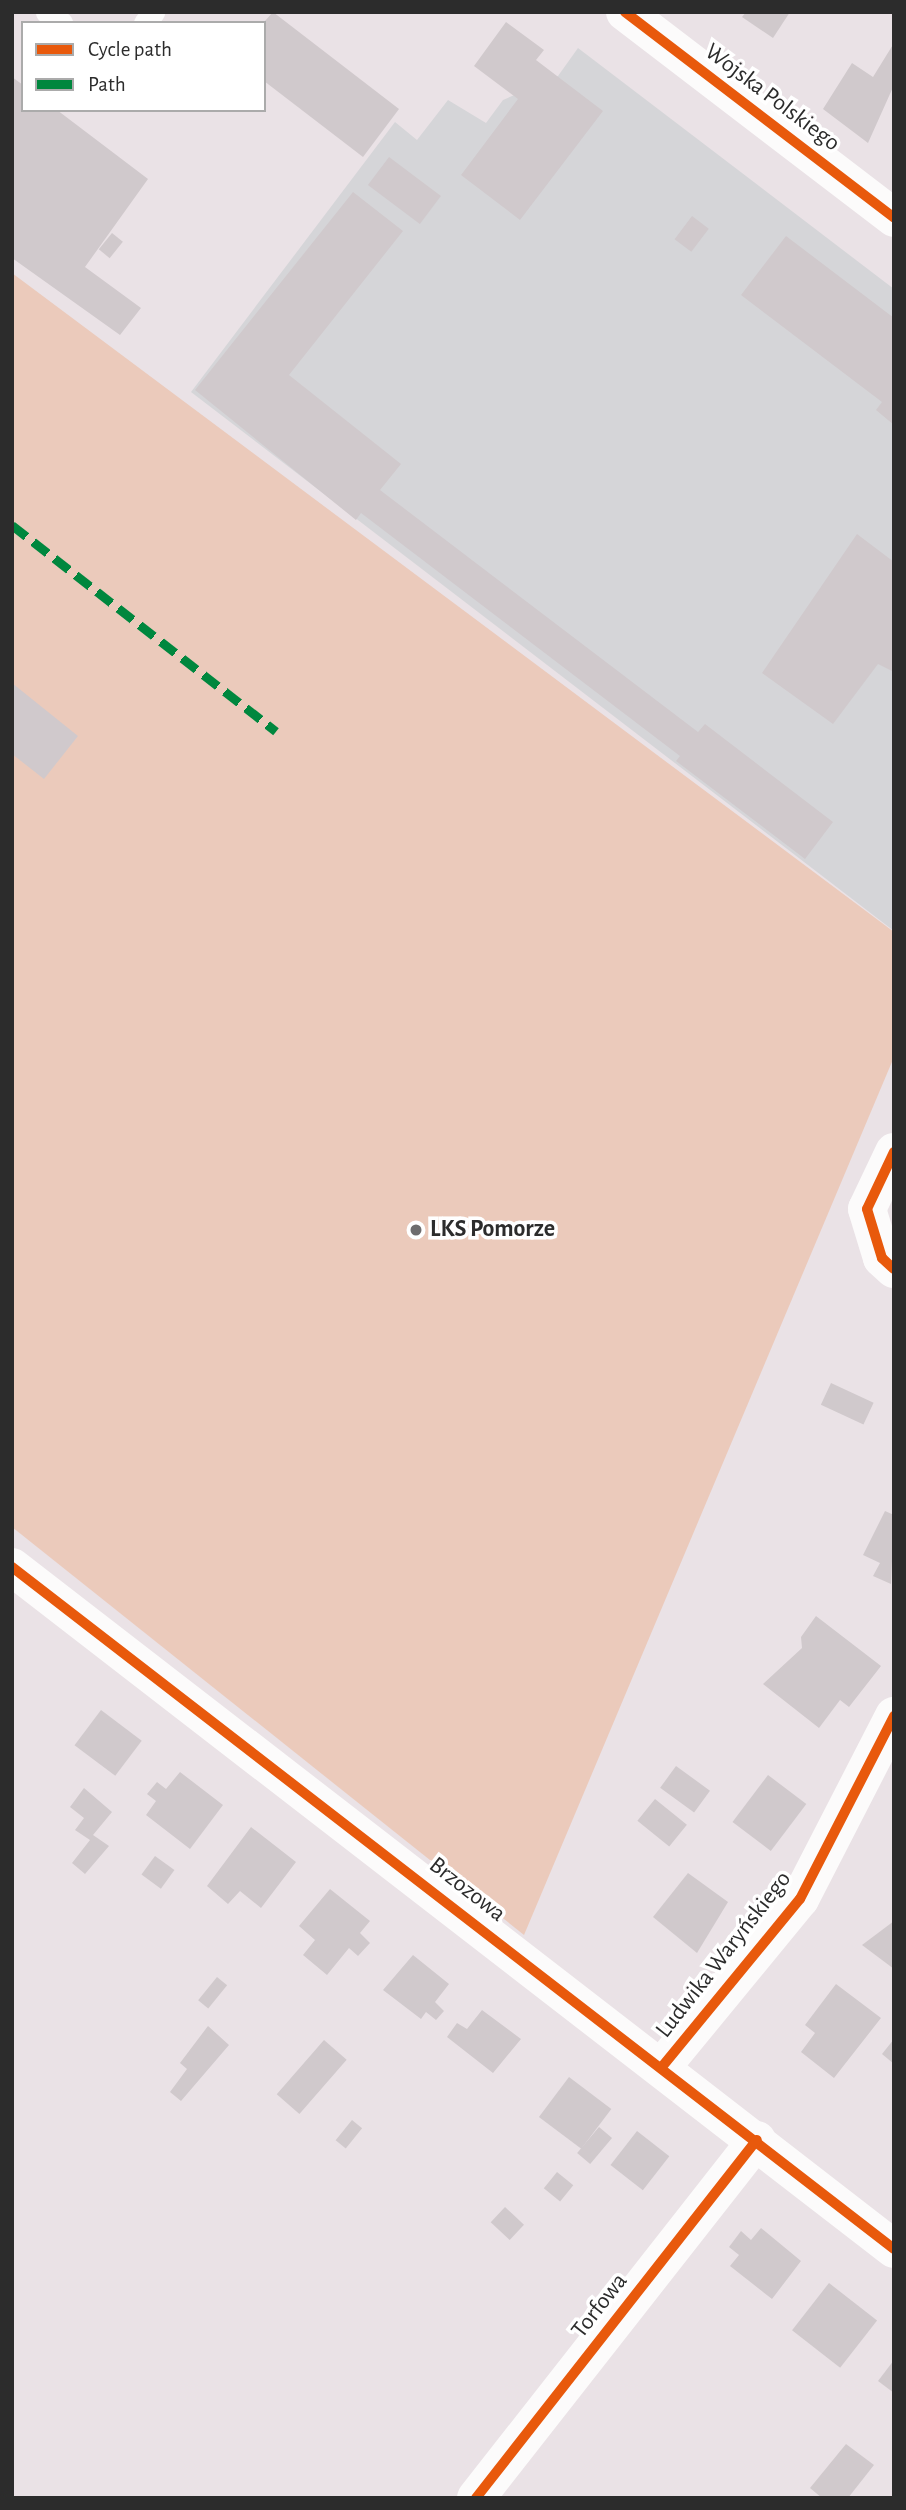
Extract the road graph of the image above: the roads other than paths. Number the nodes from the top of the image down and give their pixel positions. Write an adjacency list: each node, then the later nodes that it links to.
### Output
1 (625, 12): 2 (street, Wojska Polskiego)
2 (894, 218)
3 (894, 1152): 4 (street)
4 (894, 1269)
5 (12, 1567): 7 (street, Brzozowa)
6 (894, 1716): 7 (street, Ludwika Waryńskiego)
7 (661, 2068): 8 (street, Brzozowa)
8 (757, 2140): 9 (street, Brzozowa); 10 (street, Torfowa)
9 (894, 2249)
10 (476, 2498)

